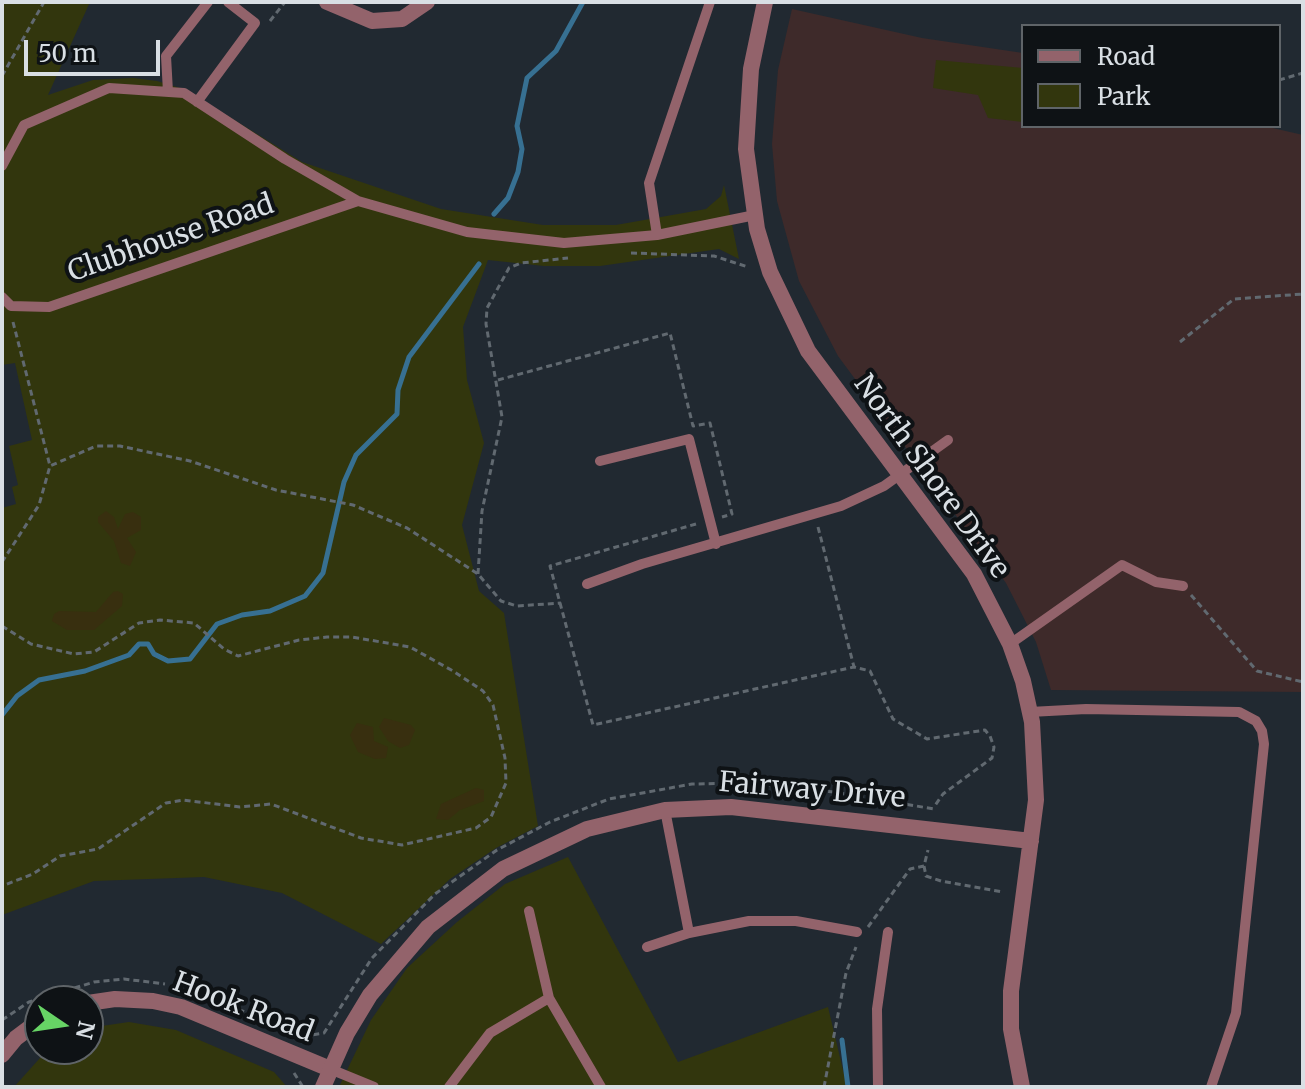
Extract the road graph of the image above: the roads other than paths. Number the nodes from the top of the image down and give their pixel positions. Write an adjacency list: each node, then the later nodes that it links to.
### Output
1 (208, 2): 7 (lane)
2 (228, 2): 8 (lane)
3 (327, 2): 4 (street)
4 (427, 2)
5 (710, 2): 12 (lane)
6 (765, 2): 11 (street, North Shore Drive)
7 (168, 92): 8 (lane, Clubhouse Road); 9 (lane, Clubhouse Road)
8 (197, 102): 10 (lane, Clubhouse Road)
9 (2, 166)
10 (358, 201): 12 (lane, Clubhouse Road); 14 (lane, Clubhouse Road)
11 (755, 215): 12 (lane, Clubhouse Road); 17 (street, North Shore Drive)
12 (657, 235)
13 (2, 297): 14 (lane)
14 (7, 308)
15 (948, 440): 17 (lane)
16 (600, 461): 18 (lane)
17 (901, 474): 18 (lane); 21 (street, North Shore Drive)
18 (716, 544): 19 (lane)
19 (587, 584)
20 (1183, 586): 21 (lane)
21 (1010, 644): 22 (street, North Shore Drive)
22 (1030, 712): 24 (street, North Shore Drive); 41 (lane)
23 (665, 810): 24 (street, Fairway Drive); 27 (lane); 34 (street, Fairway Drive)
24 (1031, 841): 40 (street, North Shore Drive)
25 (529, 911): 30 (lane)
26 (888, 932): 39 (lane)
27 (689, 933): 28 (lane); 29 (lane)
28 (860, 935)
29 (647, 947)
30 (549, 998): 37 (lane); 38 (lane)
31 (104, 1001): 34 (street, Hook Road)
32 (24, 1032): 33 (street)
33 (2, 1055)
34 (330, 1069): 35 (street, Fairway Drive); 36 (lane)
35 (323, 1087)
36 (374, 1087)
37 (449, 1087)
38 (601, 1087)
39 (878, 1087)
40 (1022, 1087)
41 (1211, 1087)

